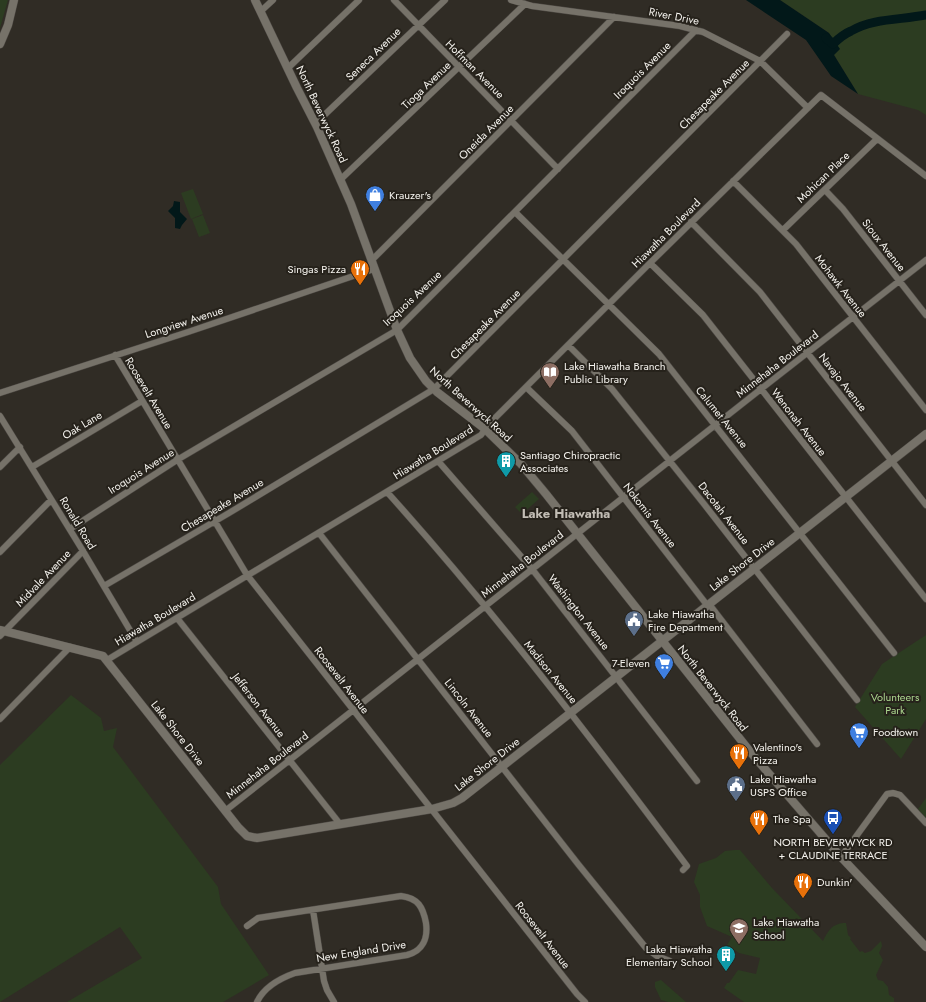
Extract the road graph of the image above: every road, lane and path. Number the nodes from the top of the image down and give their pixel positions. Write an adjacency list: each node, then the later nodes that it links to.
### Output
1 (14, 0): 14 (street)
2 (255, 0): 9 (street, North Beverwyck Road)
3 (273, 0): 9 (street)
4 (359, 0): 17 (street)
5 (394, 0): 11 (street, Hoffman Avenue)
6 (444, 0): 11 (street, Seneca Avenue)
7 (511, 0): 8 (street, River Drive)
8 (525, 4): 10 (street, River Drive); 16 (street, Tioga Avenue)
9 (261, 11): 17 (street, North Beverwyck Road)
10 (614, 17): 12 (street, River Drive); 19 (street, Oneida Avenue)
11 (418, 25): 16 (street, Hoffman Avenue); 20 (street, Seneca Avenue)
12 (696, 30): 15 (street, River Drive); 22 (street, Iroquois Avenue)
13 (787, 34): 15 (street, Chesapeake Avenue)
14 (0, 44)
15 (761, 62): 18 (street, River Drive); 30 (street, Chesapeake Avenue)
16 (459, 67): 19 (street, Hoffman Avenue); 24 (street, Tioga Avenue)
17 (288, 68): 20 (street, North Beverwyck Road)
18 (808, 108): 21 (street, Hiawatha Boulevard); 25 (street, Hiawatha Boulevard)
19 (512, 120): 22 (street, Hoffman Avenue); 32 (street, Oneida Avenue)
20 (316, 123): 24 (street, North Beverwyck Road)
21 (877, 139): 23 (street); 26 (street, Mohican Place)
22 (558, 169): 27 (street, Iroquois Avenue)
23 (926, 176)
24 (340, 180): 32 (street, North Beverwyck Road)
25 (733, 181): 28 (street, Hiawatha Boulevard); 29 (street, Mohawk Avenue)
26 (825, 190): 29 (street, Mohican Place); 35 (street, Sioux Avenue)
27 (515, 212): 30 (street, Calumet Avenue); 39 (street, Iroquois Avenue)
28 (691, 222): 33 (street, Hiawatha Boulevard); 41 (street, Navajo Avenue)
29 (783, 230): 38 (street, Mohawk Avenue)
30 (563, 260): 36 (street, Calumet Avenue); 44 (street, Chesapeake Avenue)
31 (926, 260): 35 (street, Minnehaha Boulevard)
32 (371, 261): 34 (street, North Beverwyck Road)
33 (650, 263): 36 (street, Hiawatha Boulevard); 45 (street, Wenonah Avenue)
34 (374, 269): 39 (street, North Beverwyck Road); 42 (street, Longview Avenue)
35 (899, 281): 37 (street, Sioux Avenue); 38 (street, Minnehaha Boulevard)
36 (609, 304): 40 (street, Hiawatha Boulevard); 50 (street, Calumet Avenue)
37 (926, 315)
38 (853, 318): 41 (street, Minnehaha Boulevard); 48 (street, Mohawk Avenue)
39 (397, 330): 44 (street, North Beverwyck Road); 54 (street, Iroquois Avenue)
40 (568, 345): 43 (street, Hiawatha Boulevard); 56 (street, Dacotah Avenue)
41 (807, 353): 45 (street, Minnehaha Boulevard); 57 (street, Navajo Avenue)
42 (115, 355): 46 (street, Longview Avenue); 47 (street, Roosevelt Avenue)
43 (526, 387): 51 (street, Hiawatha Boulevard); 61 (street, Nokomis Avenue)
44 (434, 389): 51 (street, North Beverwyck Road); 65 (street, Chesapeake Avenue)
45 (760, 389): 50 (street, Minnehaha Boulevard); 62 (street, Wenonah Avenue)
46 (0, 393)
47 (142, 401): 54 (street, Roosevelt Avenue); 59 (street, Oak Lane)
48 (926, 410)
49 (0, 416): 53 (street, Ronald Road)
50 (715, 424): 56 (street, Minnehaha Boulevard); 69 (street, Calumet Avenue)
51 (485, 429): 55 (street, Hiawatha Boulevard); 68 (street, North Beverwyck Road)
52 (926, 434): 57 (street, Lake Shore Drive)
53 (20, 447): 58 (street); 59 (street, Ronald Road)
54 (177, 460): 65 (street, Roosevelt Avenue); 66 (street, Iroquois Avenue)
55 (438, 461): 60 (street, Hiawatha Boulevard); 73 (street, Washington Avenue)
56 (670, 461): 61 (street, Minnehaha Boulevard); 72 (street, Dacotah Avenue)
57 (892, 461): 62 (street, Lake Shore Drive); 64 (street, Navajo Avenue)
58 (0, 467)
59 (32, 467): 63 (street, Ronald Road)
60 (387, 492): 67 (street, Hiawatha Boulevard); 78 (street, Madison Avenue)
61 (624, 497): 68 (street, Minnehaha Boulevard); 77 (street, Nokomis Avenue)
62 (846, 497): 69 (street, Lake Shore Drive); 76 (street, Wenonah Avenue)
63 (51, 500): 66 (street, Ronald Road); 71 (street)
64 (926, 505)
65 (215, 522): 74 (street, Roosevelt Avenue); 75 (street, Chesapeake Avenue)
66 (70, 529): 70 (street, Ronald Road)
67 (319, 533): 74 (street, Hiawatha Boulevard); 85 (street, Lincoln Avenue)
68 (577, 533): 73 (street, Minnehaha Boulevard); 81 (street, North Beverwyck Road)
69 (800, 533): 72 (street, Lake Shore Drive); 84 (street, Calumet Avenue)
70 (83, 551): 75 (street, Ronald Road); 80 (street, Midvale Avenue)
71 (0, 552)
72 (754, 568): 77 (street, Lake Shore Drive); 88 (street, Dacotah Avenue)
73 (532, 569): 78 (street, Minnehaha Boulevard); 87 (street, Washington Avenue)
74 (247, 575): 79 (street, Hiawatha Boulevard); 89 (street, Roosevelt Avenue)
75 (104, 586): 82 (street, Ronald Road)
76 (926, 599)
77 (708, 605): 81 (street, Lake Shore Drive); 92 (street, Nokomis Avenue)
78 (485, 606): 85 (street, Minnehaha Boulevard); 90 (street, Madison Avenue)
79 (177, 618): 82 (street, Hiawatha Boulevard); 93 (street, Jefferson Avenue)
80 (2, 632): 83 (street, Lake Shore Drive)
81 (662, 641): 87 (street, Lake Shore Drive); 100 (street, North Beverwyck Road)
82 (137, 642): 86 (street, Hiawatha Boulevard)
83 (70, 647): 86 (street, Lake Shore Drive); 91 (street)
84 (894, 653)
85 (418, 659): 89 (street, Minnehaha Boulevard); 94 (street, Lincoln Avenue)
86 (107, 660): 97 (street, Lake Shore Drive)
87 (616, 677): 90 (street, Lake Shore Drive); 95 (street, Washington Avenue)
88 (857, 700)
89 (353, 710): 93 (street, Minnehaha Boulevard); 96 (street, Roosevelt Avenue)
90 (570, 712): 94 (street, Lake Shore Drive); 101 (street, Madison Avenue)
91 (0, 719)
92 (817, 744)
93 (289, 760): 97 (street, Minnehaha Boulevard); 99 (street, Jefferson Avenue)
94 (503, 767): 96 (street, Lake Shore Drive); 105 (street, Lincoln Avenue)
95 (697, 781)
96 (432, 809): 99 (street, Lake Shore Drive); 107 (street, Roosevelt Avenue)
97 (225, 811): 99 (street, Lake Shore Drive)
98 (926, 823): 100 (street)
99 (340, 824)
100 (841, 857): 104 (street, North Beverwyck Road)
101 (683, 870)
102 (313, 910): 103 (street, New England Drive); 106 (street); 106 (street, New England Drive)
103 (247, 926)
104 (926, 947)
105 (670, 961)
106 (322, 968): 108 (street, New England Drive); 109 (street)
107 (582, 1001)
108 (257, 1002)
109 (334, 1002)

